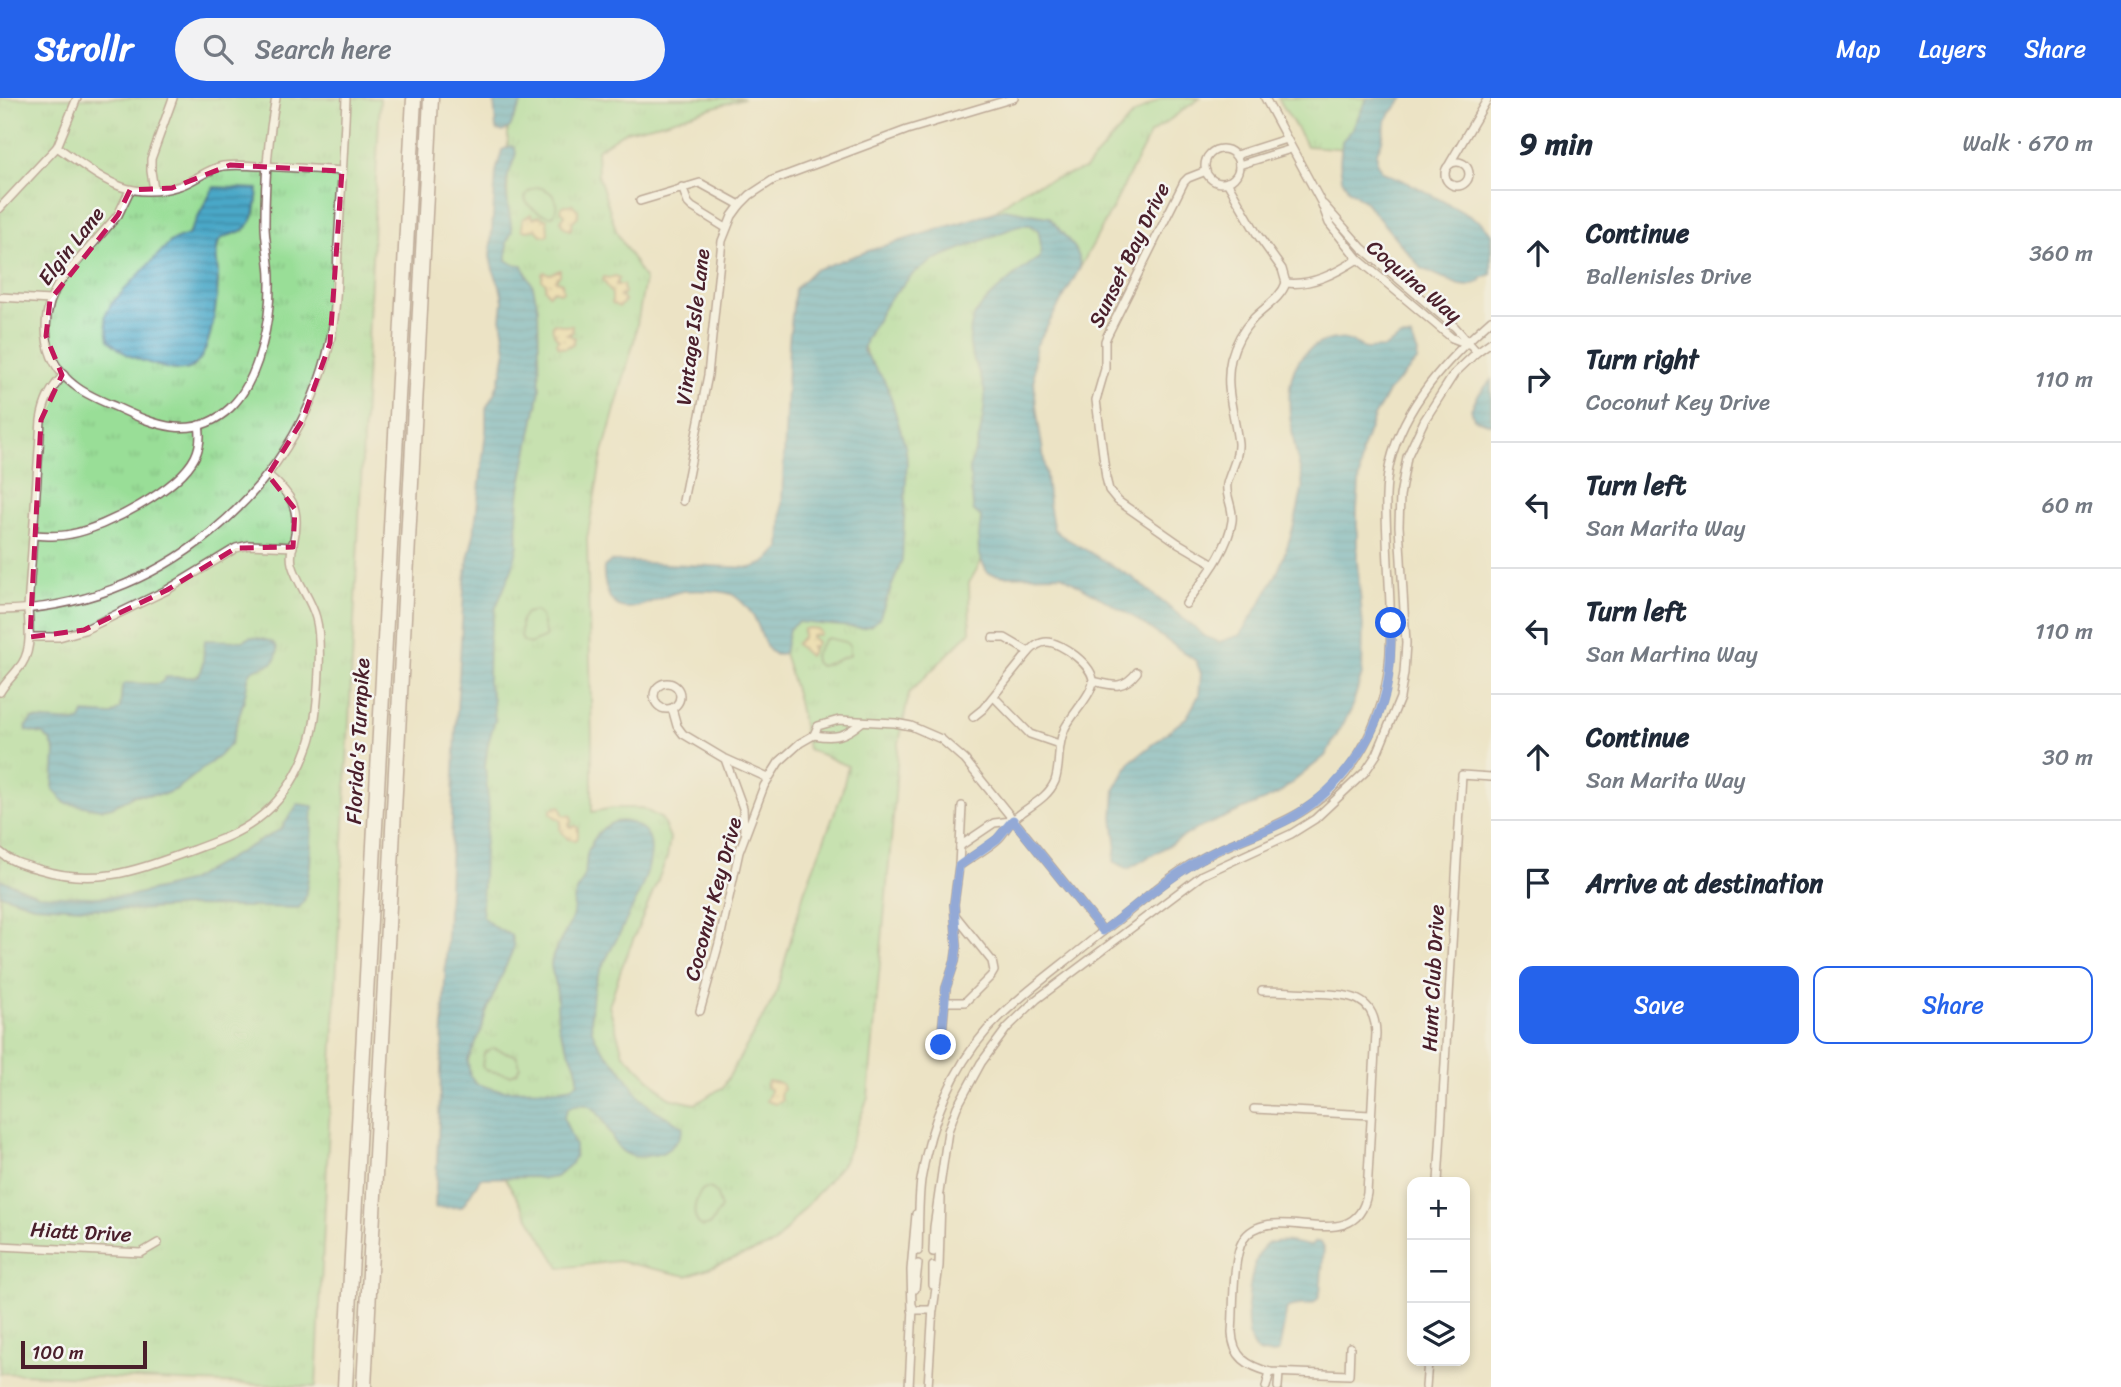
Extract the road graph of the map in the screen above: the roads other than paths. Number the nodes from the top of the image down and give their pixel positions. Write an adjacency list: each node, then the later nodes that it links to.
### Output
1 (77, 98): 11 (street)
2 (173, 98): 22 (street)
3 (276, 98): 16 (street)
4 (346, 98): 17 (street)
5 (414, 98): 91 (highway, Florida's Turnpike)
6 (432, 98): 92 (highway, Florida's Turnpike)
7 (1014, 98): 25 (street, Vintage Isle Lane)
8 (1265, 98): 10 (street, Coquina Way)
9 (1488, 98): 14 (street)
10 (1286, 139): 12 (street, Coquina Way); 13 (street, Sunset Bay Drive)
11 (57, 147): 21 (street); 26 (street)
12 (1291, 149): 15 (street); 24 (street, Coquina Way)
13 (1236, 155): 15 (street); 18 (street, Sunset Bay Drive)
14 (1450, 163)
15 (1239, 165): 19 (street)
16 (267, 166): 17 (street); 22 (street); 37 (street)
17 (342, 171): 38 (street)
18 (1206, 171): 19 (street); 42 (street, Sunset Bay Drive)
19 (1227, 182): 29 (street)
20 (682, 187): 23 (street); 25 (street); 27 (street)
21 (130, 190): 22 (street); 31 (street, Elgin Lane)
22 (154, 190)
23 (640, 201)
24 (1321, 202): 28 (street, Coquina Way); 34 (street, Coquina Way)
25 (740, 205): 27 (street, Vintage Isle Lane)
26 (0, 208)
27 (726, 228): 39 (street, Vintage Isle Lane)
28 (1357, 259): 29 (street); 34 (street, Coquina Way)
29 (1286, 282): 42 (street)
30 (0, 297): 31 (street)
31 (50, 300): 36 (street, Elgin Lane)
32 (1491, 320): 34 (street)
33 (1491, 342): 35 (street)
34 (1468, 344): 35 (street, Coquina Way); 68 (street)
35 (1477, 352): 76 (street)
36 (64, 376): 37 (street); 40 (street)
37 (199, 425): 40 (street)
38 (268, 475): 41 (street); 44 (street)
39 (683, 501)
40 (33, 535): 44 (street)
41 (293, 547): 46 (street); 65 (street)
42 (1214, 564): 43 (street)
43 (1186, 604)
44 (28, 608): 45 (street); 46 (street)
45 (0, 610)
46 (30, 637): 51 (street)
47 (993, 638): 48 (street)
48 (1029, 652): 50 (street); 52 (street)
49 (1137, 672): 50 (street)
50 (1093, 681): 57 (street)
51 (0, 692)
52 (994, 697): 54 (street); 57 (street)
53 (672, 708): 58 (street)
54 (973, 717)
55 (862, 722): 56 (street, Coconut Key Drive); 56 (street, Coconut Key Drive); 62 (street, Coconut Key Drive)
56 (814, 735): 60 (street, Coconut Key Drive)
57 (1059, 744): 62 (street)
58 (725, 759): 60 (street); 63 (street)
59 (1491, 777): 75 (street, Hunt Club Drive)
60 (768, 778): 63 (street, Coconut Key Drive)
61 (962, 806): 64 (street)
62 (1013, 820): 64 (street); 66 (street); 68 (street, Coconut Key Drive)
63 (744, 838): 71 (street, Coconut Key Drive)
64 (960, 846): 66 (street)
65 (0, 852)
66 (959, 866): 67 (street)
67 (955, 914): 70 (street); 70 (street)
68 (1103, 931): 77 (street)
69 (1262, 990): 74 (street)
70 (945, 1002): 72 (street)
71 (700, 1012)
72 (941, 1045)
73 (1254, 1109): 74 (street)
74 (1371, 1115): 90 (street)
75 (1438, 1177)
76 (940, 1180): 79 (street); 87 (street)
77 (921, 1183): 78 (street); 86 (street)
78 (919, 1226): 79 (street); 82 (street)
79 (934, 1227): 83 (street)
80 (158, 1243): 81 (street, Hiatt Drive)
81 (0, 1246)
82 (918, 1251)
83 (933, 1252)
84 (918, 1264): 86 (street)
85 (933, 1266): 87 (street)
86 (912, 1310): 87 (street); 93 (street)
87 (933, 1310): 94 (street)
88 (1350, 1347): 90 (street)
89 (1428, 1366): 97 (street)
90 (1275, 1372): 95 (street); 96 (street)
91 (345, 1387)
92 (364, 1387)
93 (909, 1387)
94 (929, 1387)
95 (1266, 1387)
96 (1278, 1387)
97 (1426, 1387)

